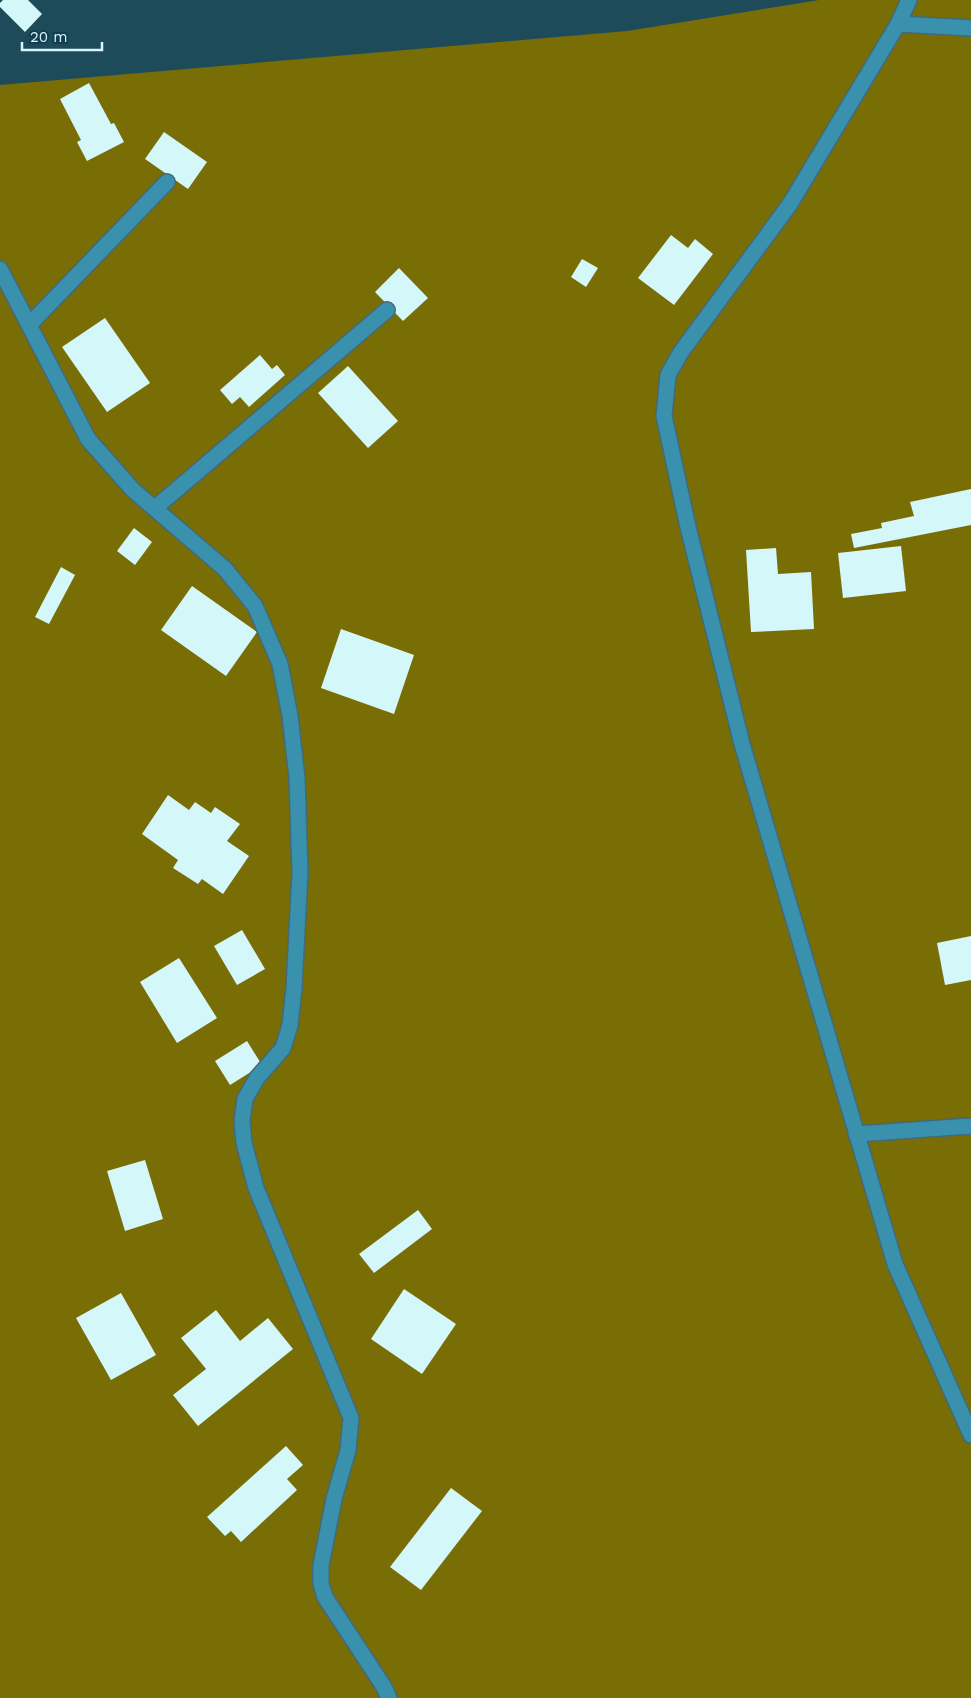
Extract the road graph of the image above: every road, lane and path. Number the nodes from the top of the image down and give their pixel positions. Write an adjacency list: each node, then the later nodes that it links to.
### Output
1 (909, 0): 2 (street)
2 (898, 24): 3 (street); 10 (street)
3 (971, 28)
4 (167, 182): 7 (street)
5 (0, 269): 7 (street)
6 (387, 310): 8 (street)
7 (29, 325): 8 (street)
8 (155, 508): 12 (street)
9 (971, 1126): 10 (street)
10 (856, 1134): 11 (street)
11 (971, 1435)
12 (389, 1698)

